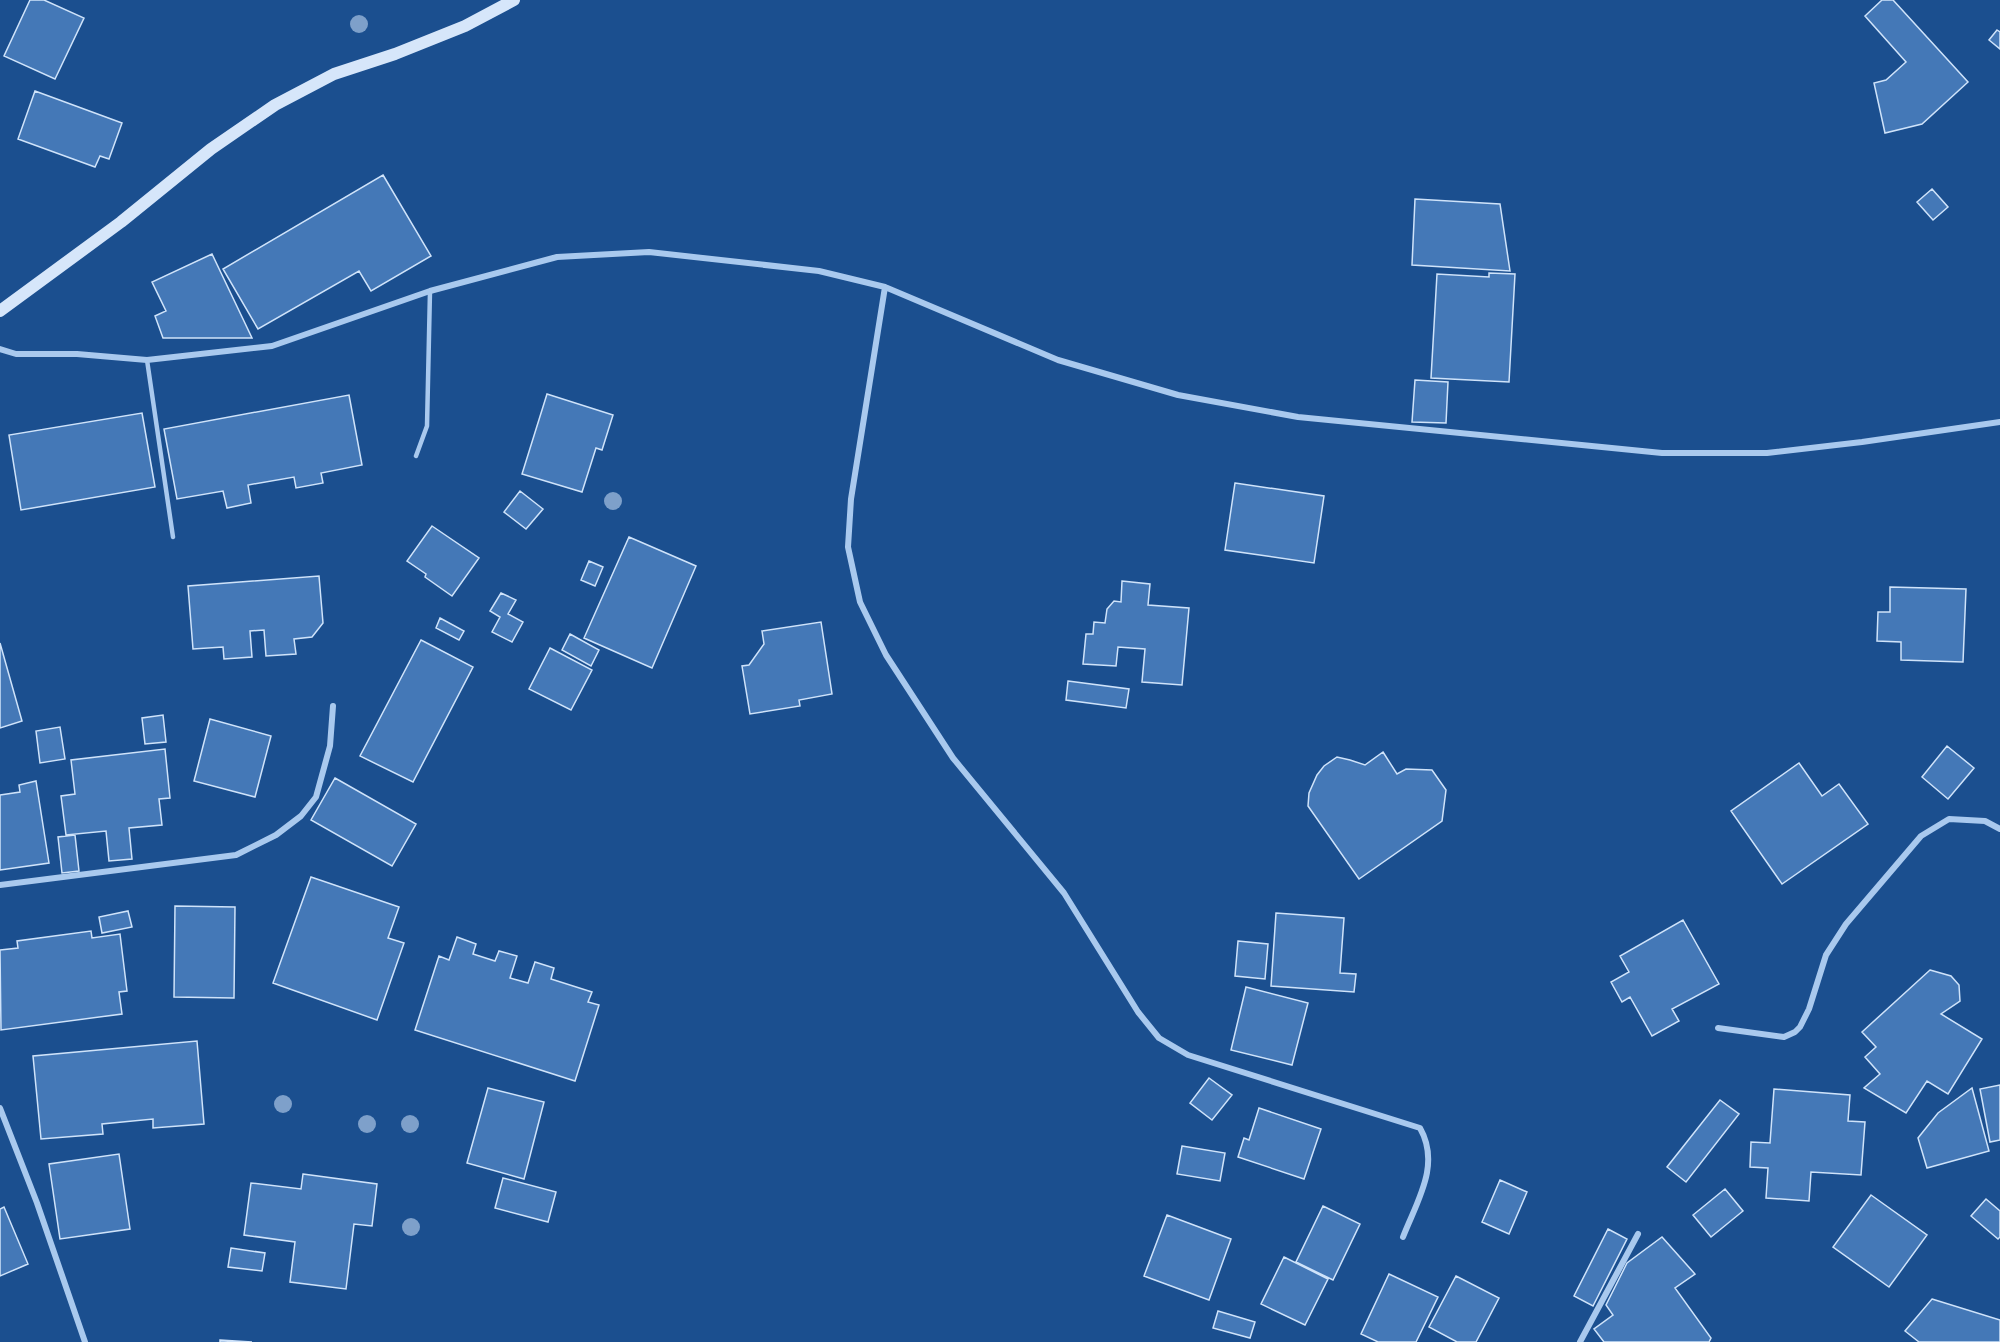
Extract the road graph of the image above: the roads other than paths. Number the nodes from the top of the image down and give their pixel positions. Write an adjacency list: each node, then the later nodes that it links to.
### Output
1 (514, 0): 4 (main road)
2 (885, 287): 3 (street); 7 (street); 16 (street)
3 (430, 291): 6 (street); 8 (lane)
4 (0, 311)
5 (0, 349): 6 (street)
6 (147, 360): 9 (lane)
7 (2000, 422)
8 (416, 456)
9 (173, 537)
10 (333, 706): 12 (street)
11 (2000, 829): 13 (street)
12 (0, 885)
13 (1718, 1028)
14 (0, 1107): 17 (street)
15 (1638, 1234): 18 (street)
16 (1403, 1237)
17 (85, 1342)
18 (1580, 1342)

